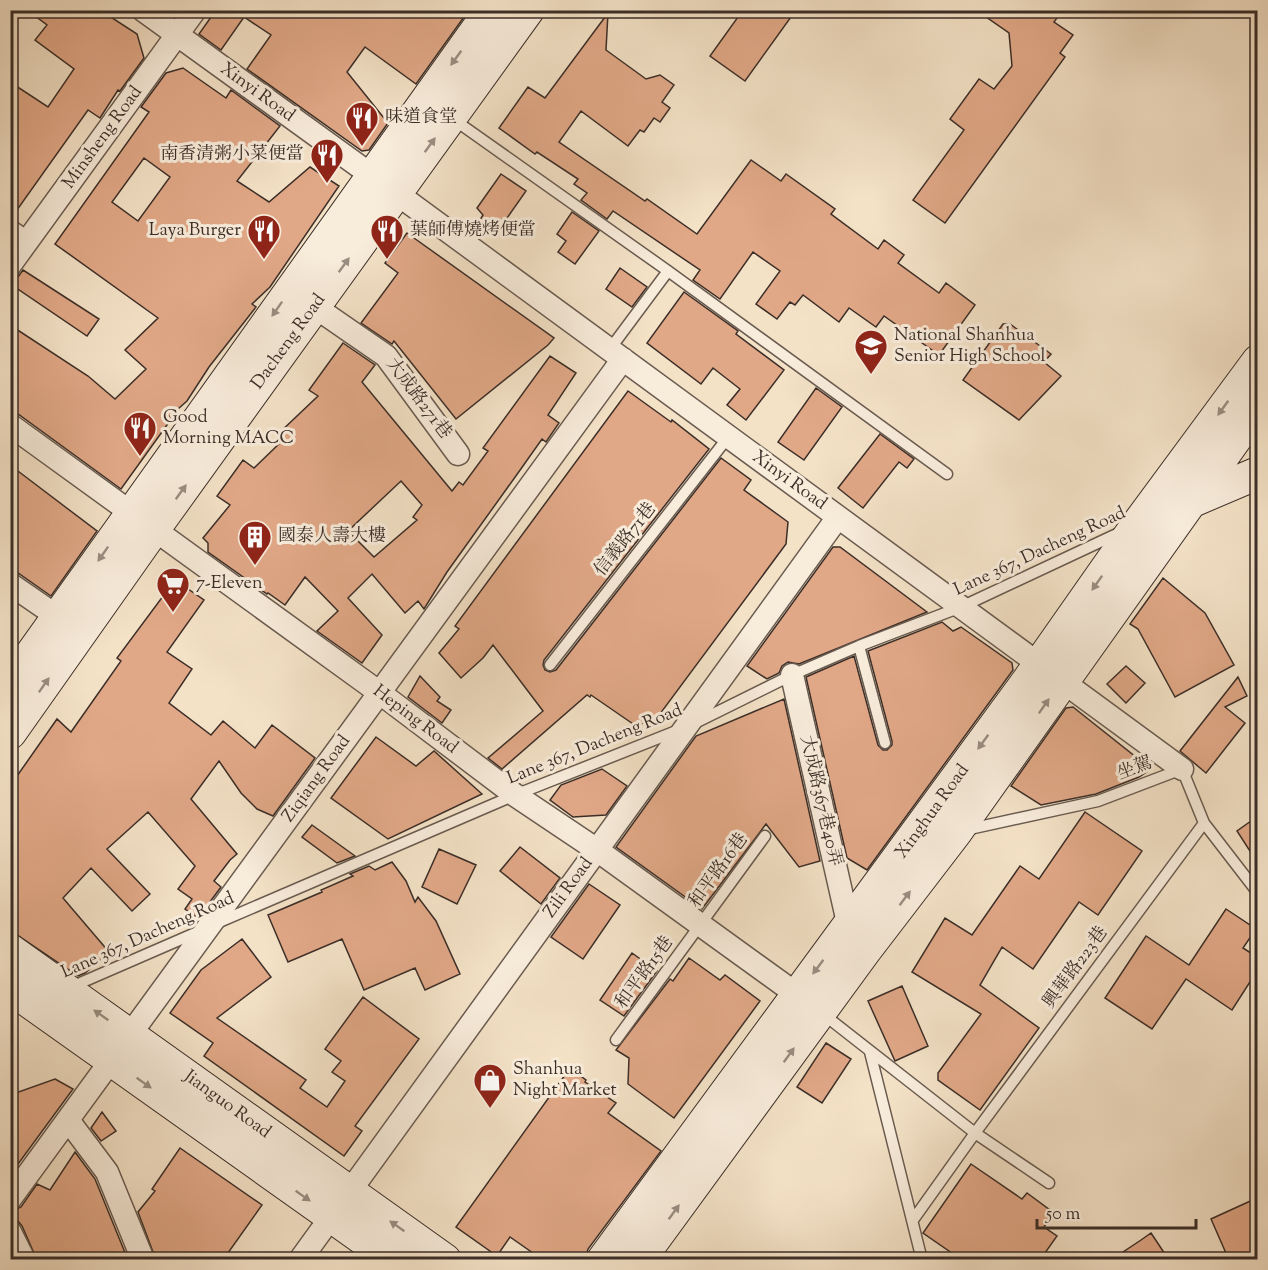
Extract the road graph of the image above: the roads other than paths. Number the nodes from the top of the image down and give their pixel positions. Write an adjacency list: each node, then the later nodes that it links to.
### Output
1 (143, 10): 5 (street, Xinyi Road)
2 (195, 10): 5 (street, Minsheng Road)
3 (490, 10): 7 (street, Dacheng Road, one-way to 7)
4 (528, 10): 6 (street, Dacheng Road)
5 (177, 35): 7 (street, Xinyi Road); 9 (street, Minsheng Road)
6 (451, 117): 7 (street, Dacheng Road, one-way to 6); 11 (lane)
7 (384, 184): 12 (street, Dacheng Road, one-way to 7); 13 (street, Xinyi Road); 23 (street, Dacheng Road, one-way to 23)
8 (10, 224): 9 (lane)
9 (30, 238): 10 (street, Minsheng Road)
10 (10, 266)
11 (668, 271): 13 (lane); 19 (lane)
12 (315, 307): 18 (street, 大成路271巷); 23 (street, Dacheng Road, one-way to 12)
13 (616, 354): 17 (street, Xinyi Road); 32 (street, Ziqiang Road)
14 (1257, 361): 21 (street, Xinghua Road, one-way to 21)
15 (1257, 407): 21 (street, Xinghua Road)
16 (10, 425): 23 (street, Heping Road)
17 (729, 436): 22 (street, Xinyi Road); 28 (lane, 信義路71巷)
18 (458, 454)
19 (948, 474)
20 (1257, 474): 21 (street)
21 (1164, 514): 25 (lane, Lane 367, Dacheng Road); 29 (street, Xinghua Road); 29 (street, Xinghua Road, one-way to 29)
22 (838, 517): 25 (street, Xinyi Road); 33 (street, Zili Road)
23 (143, 521): 26 (street, Dacheng Road, one-way to 26); 32 (street, Heping Road); 34 (street, Dacheng Road, one-way to 23)
24 (10, 584): 26 (street)
25 (961, 606): 27 (lane, Lane 367, Dacheng Road); 29 (street, Xinyi Road)
26 (58, 617): 31 (street, Dacheng Road)
27 (859, 646): 30 (lane, Lane 367, Dacheng Road); 35 (lane)
28 (550, 664)
29 (1051, 673): 36 (street, Xinyi Road); 39 (street, Xinghua Road, one-way to 29); 45 (street, Xinghua Road, one-way to 45)
30 (792, 675): 33 (lane, Lane 367, Dacheng Road); 45 (street, 大成路367巷40弄)
31 (10, 684)
32 (380, 693): 37 (street, Heping Road); 44 (street, Ziqiang Road)
33 (686, 728): 37 (lane, Lane 367, Dacheng Road); 41 (street, Zili Road)
34 (10, 733)
35 (885, 743)
36 (1182, 769): 38 (lane); 39 (lane, 坐駕)
37 (515, 795): 41 (street, Heping Road); 44 (lane, Lane 367, Dacheng Road)
38 (1204, 822): 42 (lane); 54 (lane, 興華路223巷)
39 (956, 832): 48 (street, Xinghua Road, one-way to 39)
40 (765, 836): 43 (lane, 和平路16巷)
41 (597, 850): 43 (street, Heping Road); 57 (street, Zili Road)
42 (1257, 893)
43 (700, 925): 48 (street, Heping Road); 50 (lane, 和平路15巷)
44 (209, 927): 47 (lane, Lane 367, Dacheng Road); 49 (street, Ziqiang Road)
45 (849, 927): 48 (street, Xinghua Road, one-way to 48)
46 (10, 950): 47 (street, Jianguo Road)
47 (38, 998): 49 (street, Jianguo Road, one-way to 47); 52 (street, Jianguo Road)
48 (809, 1004): 51 (lane); 65 (street, Xinghua Road); 66 (street, Xinghua Road, one-way to 48)
49 (130, 1036): 52 (street, Ziqiang Road); 57 (street, Jianguo Road)
50 (616, 1040)
51 (870, 1052): 54 (lane); 58 (lane)
52 (112, 1061): 53 (street, Ziqiang Road); 57 (street, Jianguo Road, one-way to 57)
53 (68, 1120): 56 (street, Ziqiang Road); 61 (street)
54 (975, 1132): 55 (lane); 58 (lane, 興華路223巷)
55 (1048, 1183)
56 (10, 1199)
57 (340, 1204): 62 (street, Zili Road); 63 (street, Jianguo Road); 64 (street, Jianguo Road, one-way to 57)
58 (913, 1220): 67 (lane)
59 (10, 1232): 60 (street)
60 (24, 1260)
61 (142, 1260)
62 (300, 1260)
63 (393, 1260)
64 (445, 1260)
65 (603, 1260)
66 (639, 1260)
67 (922, 1260)

